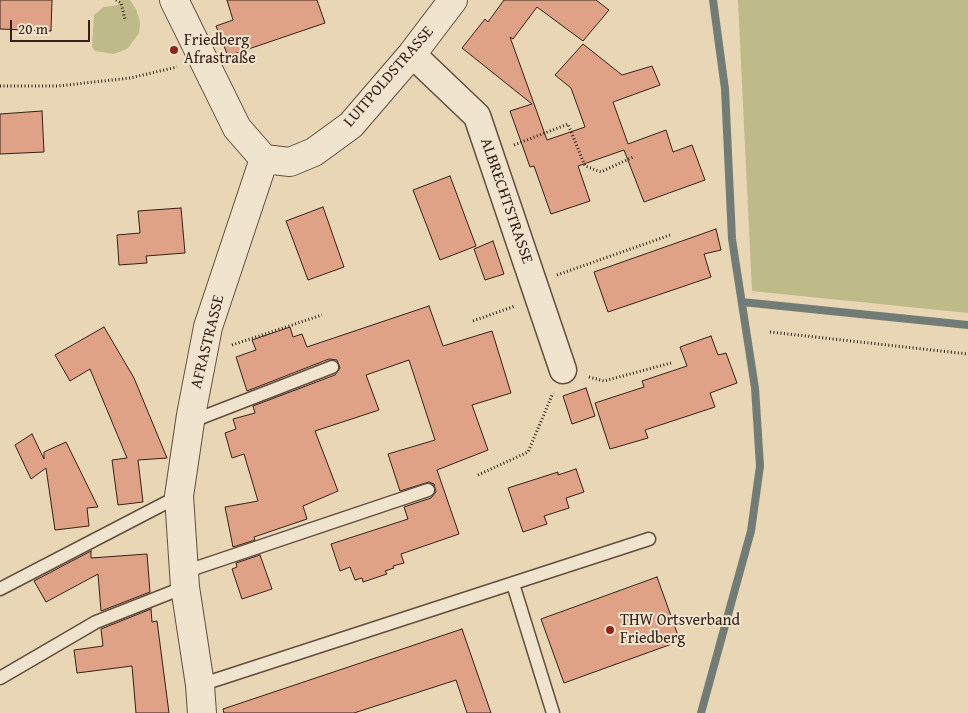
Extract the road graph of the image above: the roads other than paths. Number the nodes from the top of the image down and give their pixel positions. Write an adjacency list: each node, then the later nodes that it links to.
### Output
1 (174, 0): 4 (street)
2 (453, 0): 3 (street, LUITPOLDSTRASSE)
3 (412, 54): 4 (street, LUITPOLDSTRASSE); 6 (street, ALBRECHTSTRASSE)
4 (264, 159): 7 (street, AFRASTRASSE)
5 (332, 367): 7 (lane)
6 (563, 370)
7 (190, 422): 9 (street, AFRASTRASSE)
8 (428, 490): 11 (lane)
9 (180, 496): 11 (street, AFRASTRASSE); 13 (lane)
10 (649, 539): 12 (lane)
11 (185, 580): 14 (lane); 15 (street, AFRASTRASSE)
12 (513, 584): 15 (lane); 17 (lane)
13 (0, 589)
14 (0, 678)
15 (200, 685): 16 (street, AFRASTRASSE)
16 (202, 713)
17 (553, 713)

